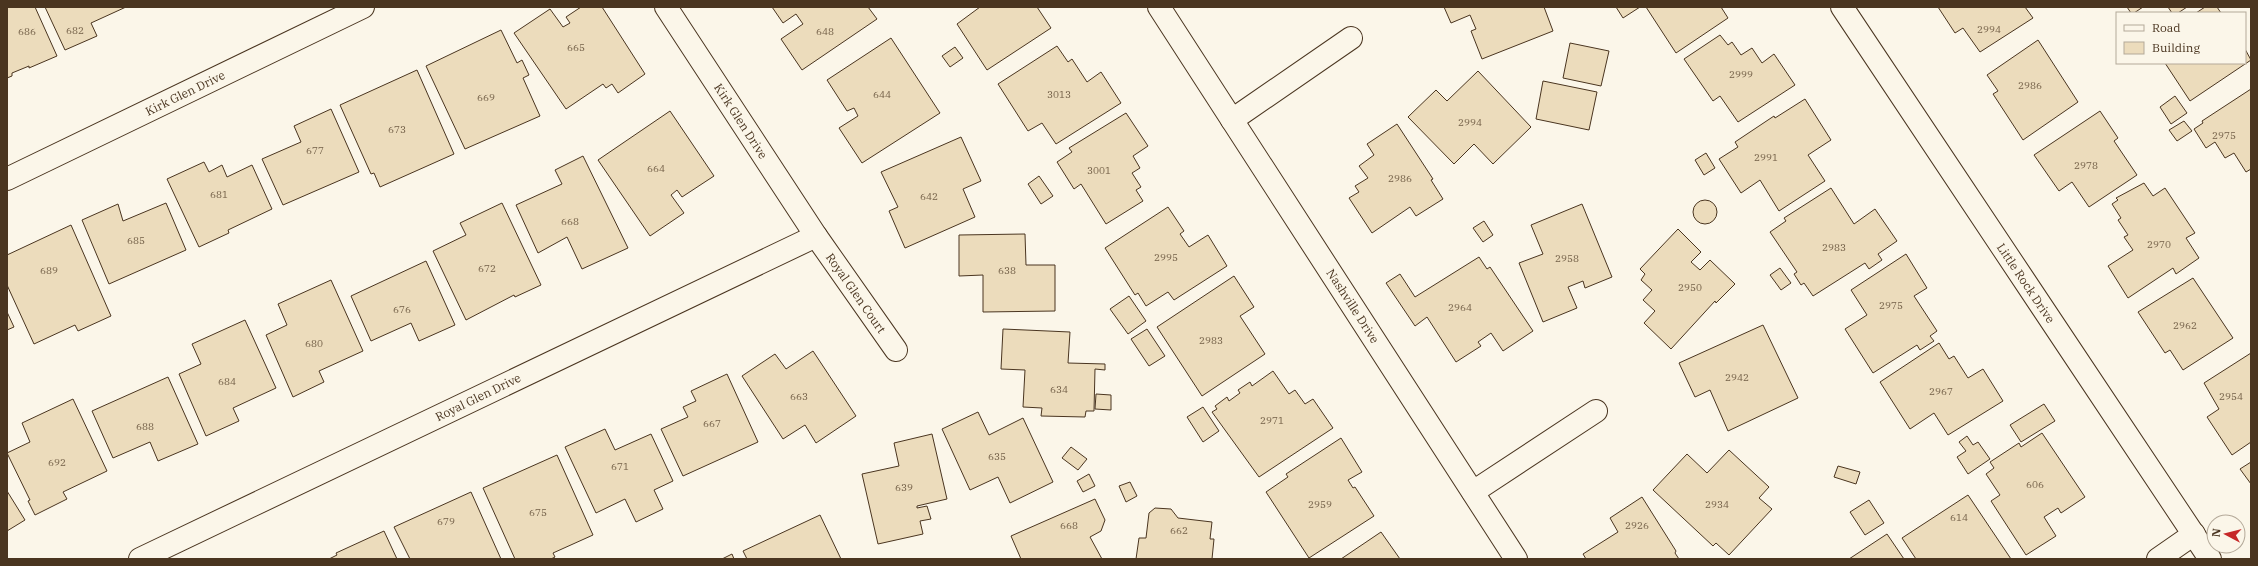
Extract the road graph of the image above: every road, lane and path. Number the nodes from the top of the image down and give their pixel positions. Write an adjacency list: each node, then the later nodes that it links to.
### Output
1 (364, 7): 7 (street, Kirk Glen Drive)
2 (666, 7): 8 (street, Kirk Glen Drive)
3 (1160, 7): 6 (street, Nashville Drive)
4 (1842, 7): 12 (street, Little Rock Drive)
5 (1351, 38): 6 (street)
6 (1232, 120): 11 (street, Nashville Drive)
7 (7, 179)
8 (816, 236): 9 (street, Royal Glen Court); 13 (street, Royal Glen Drive)
9 (896, 350)
10 (1596, 410): 11 (street)
11 (1473, 492): 14 (street, Nashville Drive)
12 (2194, 534): 15 (street); 16 (street, Little Rock Drive)
13 (140, 559)
14 (1516, 559)
15 (2158, 559)
16 (2210, 559)

